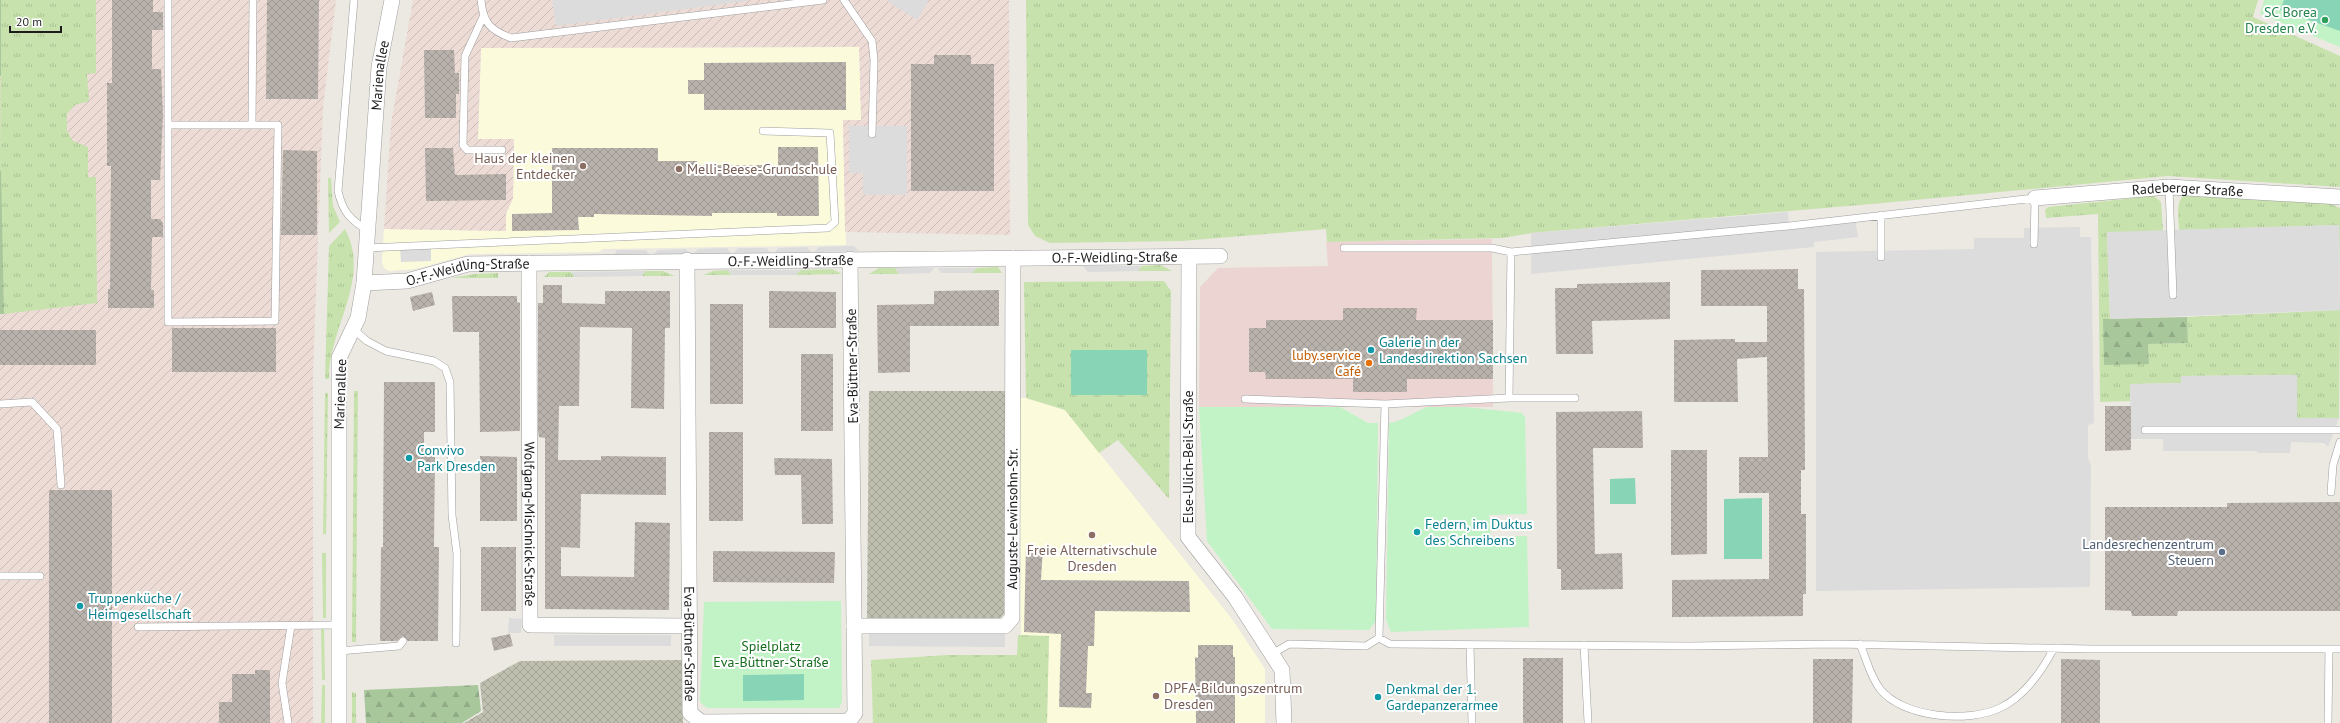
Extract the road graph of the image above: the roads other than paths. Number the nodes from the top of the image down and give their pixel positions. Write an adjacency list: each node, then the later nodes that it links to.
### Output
1 (168, 0): 9 (lane)
2 (253, 0): 10 (lane)
3 (354, 0): 18 (lane)
4 (392, 0): 18 (street, Marienallee)
5 (481, 0): 8 (lane)
6 (823, 0): 8 (lane)
7 (844, 0): 12 (lane)
8 (483, 16): 13 (lane)
9 (168, 124): 10 (lane); 10 (lane)
10 (252, 125)
11 (763, 131): 20 (lane)
12 (872, 134)
13 (502, 150)
14 (2169, 187): 15 (street, Radeberger Straße); 16 (street, Radeberger Straße); 31 (lane)
15 (2340, 197)
16 (2035, 198): 17 (lane); 19 (lane)
17 (1881, 216): 22 (lane); 25 (lane)
18 (368, 231): 20 (street, Marienallee)
19 (2034, 244)
20 (366, 248): 30 (street, Marienallee)
21 (1344, 248): 22 (lane)
22 (1511, 252): 33 (lane)
23 (1220, 256): 24 (street, O.-F.-Weidling-Straße)
24 (1189, 257): 26 (street, O.-F.-Weidling-Straße); 60 (street, Else-Ulich-Beil-Straße)
25 (1880, 257)
26 (1013, 258): 27 (street, O.-F.-Weidling-Straße); 48 (street, Auguste-Lewinsohn-Str.)
27 (850, 259): 28 (street, O.-F.-Weidling-Straße); 48 (street, Eva-Büttner-Straße)
28 (687, 260): 29 (street, O.-F.-Weidling-Straße); 47 (street, Eva-Büttner-Straße)
29 (529, 263): 30 (street, O.-F.-Weidling-Straße); 47 (street, Wolfgang-Mischnick-Straße)
30 (364, 283): 32 (street, Marienallee)
31 (2173, 295)
32 (353, 329): 45 (street, Marienallee); 52 (lane)
33 (1509, 398): 34 (lane); 37 (lane)
34 (1575, 398)
35 (1245, 399): 37 (lane)
36 (0, 404): 41 (lane)
37 (1385, 404): 50 (lane)
38 (2145, 430): 39 (lane)
39 (2340, 430)
40 (2340, 442): 42 (lane)
41 (61, 485)
42 (2331, 492)
43 (0, 576): 44 (lane)
44 (40, 576)
45 (339, 625): 46 (lane); 59 (street, Marienallee)
46 (291, 626): 49 (lane); 63 (lane)
47 (689, 626): 48 (street, Eva-Büttner-Straße)
48 (854, 626)
49 (138, 627)
50 (1379, 638): 54 (lane); 60 (lane)
51 (403, 641): 59 (lane)
52 (456, 643)
53 (1860, 644): 55 (lane); 56 (lane); 56 (lane)
54 (1470, 645): 55 (lane); 66 (lane)
55 (1584, 645): 61 (lane)
56 (2054, 648): 57 (lane)
57 (2328, 649): 58 (lane); 62 (lane)
58 (2340, 649)
59 (339, 651): 64 (street, Marienallee)
60 (1272, 654): 65 (street, Else-Ulich-Beil-Straße)
61 (1588, 722)
62 (2328, 722)
63 (288, 723)
64 (339, 723)
65 (1284, 723)
66 (1472, 723)

